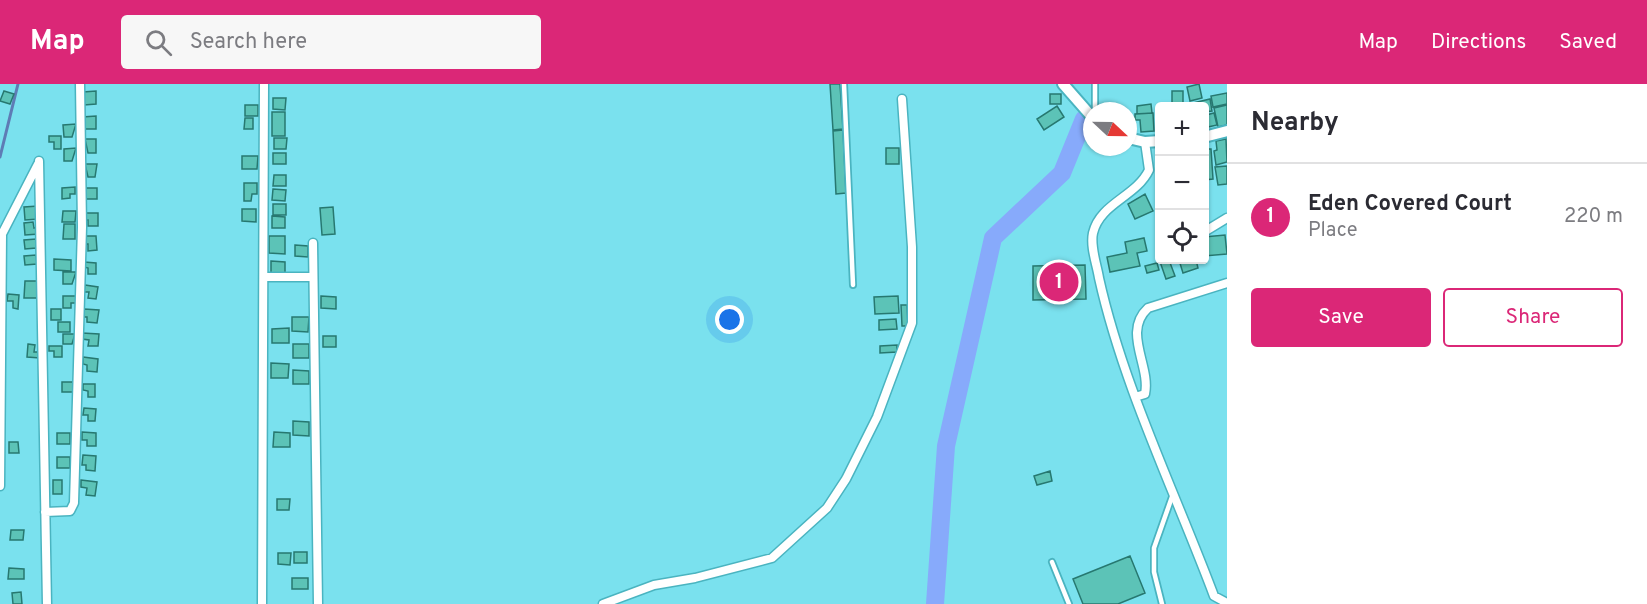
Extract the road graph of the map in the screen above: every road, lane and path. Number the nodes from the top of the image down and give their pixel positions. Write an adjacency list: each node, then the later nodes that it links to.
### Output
1 (80, 84): 25 (street)
2 (264, 84): 18 (street)
3 (844, 84): 21 (lane)
4 (1063, 84): 8 (street)
5 (1095, 84): 7 (lane)
6 (902, 99): 31 (street)
7 (1095, 102)
8 (1083, 107)
9 (1227, 131): 10 (street)
10 (1209, 135)
11 (1137, 140): 13 (street)
12 (1155, 141): 13 (street)
13 (1145, 142): 22 (street)
14 (1227, 218): 15 (street)
15 (1209, 229)
16 (1, 237): 23 (street); 25 (street)
17 (313, 243): 19 (street)
18 (264, 277): 19 (street); 29 (street)
19 (313, 277): 30 (street)
20 (1227, 283): 22 (street)
21 (853, 285)
22 (1135, 398): 24 (street)
23 (0, 486)
24 (1174, 490): 27 (street); 33 (lane)
25 (45, 512): 28 (street)
26 (1052, 562): 32 (lane)
27 (1227, 603)
28 (47, 604)
29 (262, 604)
30 (318, 604)
31 (603, 604)
32 (1069, 604)
33 (1162, 604)

